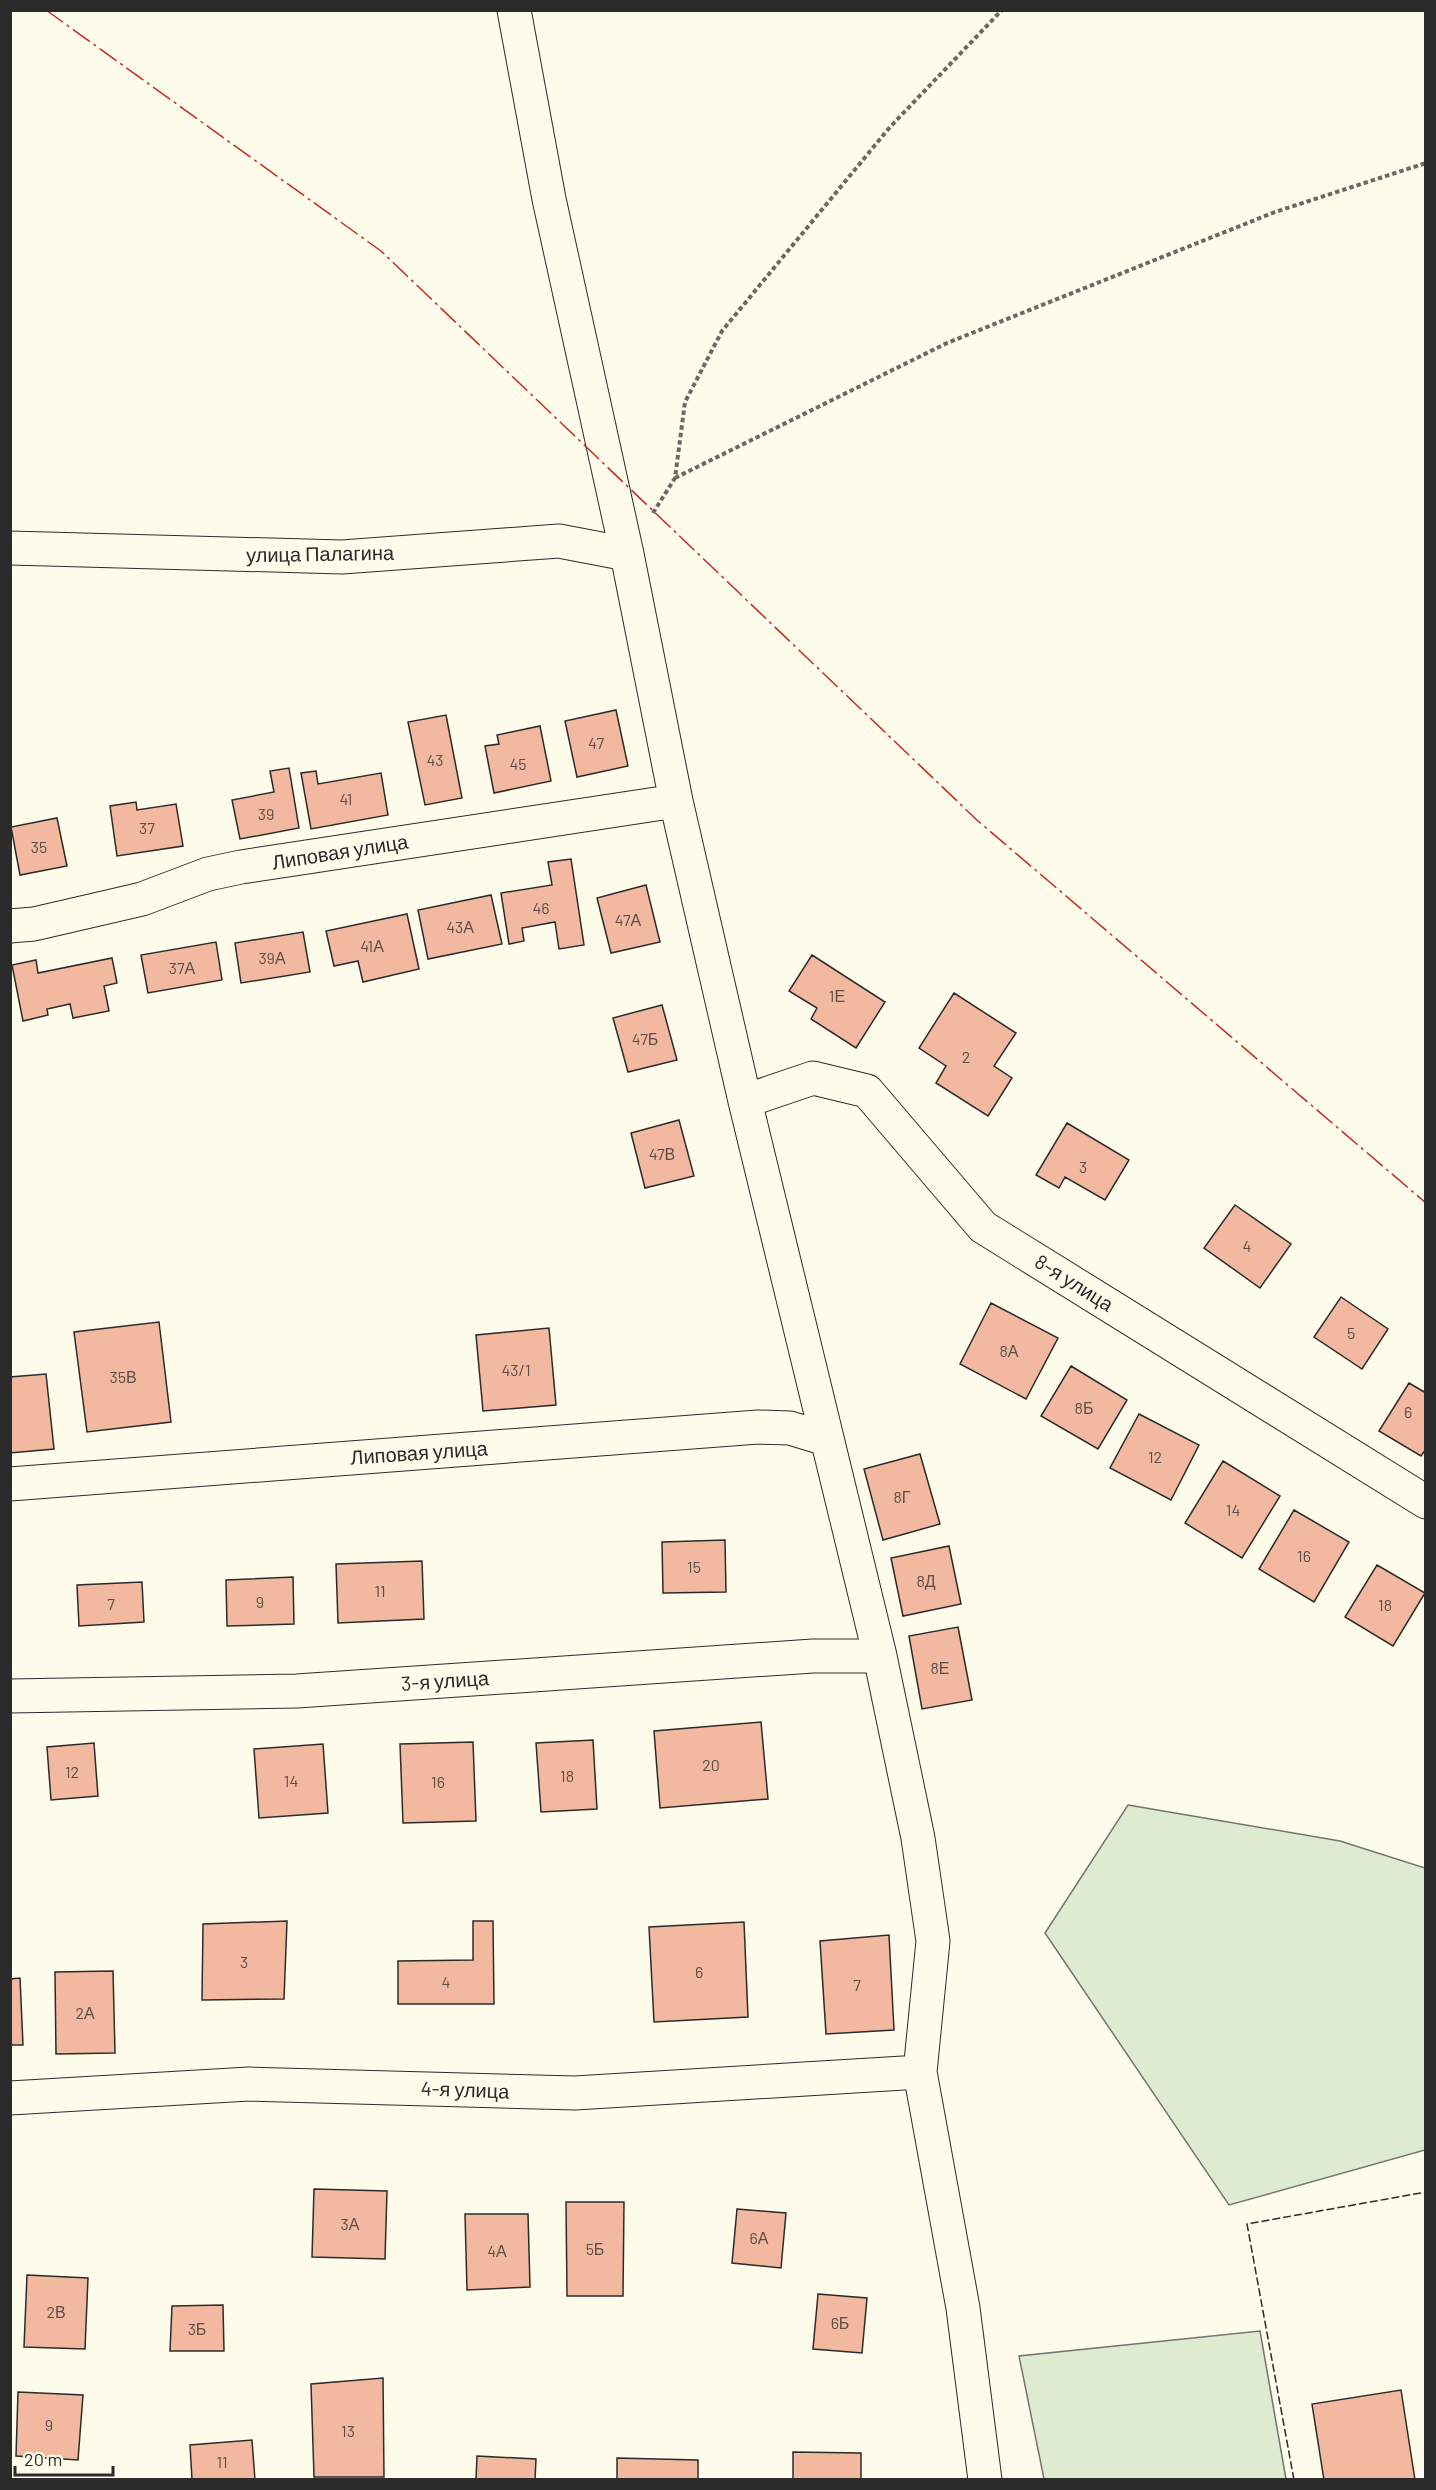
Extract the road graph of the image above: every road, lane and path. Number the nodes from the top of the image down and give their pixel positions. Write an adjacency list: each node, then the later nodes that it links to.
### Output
1 (514, 10): 6 (street)
2 (1002, 10): 4 (path)
3 (1425, 163): 4 (path)
4 (675, 478): 6 (path)
5 (10, 548): 6 (street, улица Палагина)
6 (627, 554): 7 (street)
7 (676, 801): 8 (street, Липовая улица); 9 (street)
8 (10, 927)
9 (745, 1101): 10 (street); 12 (street, 8-я улица)
10 (826, 1439): 11 (street, Липовая улица); 13 (street)
11 (10, 1484)
12 (1425, 1502)
13 (880, 1656): 14 (street, 3-я улица); 15 (street)
14 (10, 1696)
15 (920, 2072): 16 (street, 4-я улица); 17 (street)
16 (10, 2098)
17 (985, 2480)

